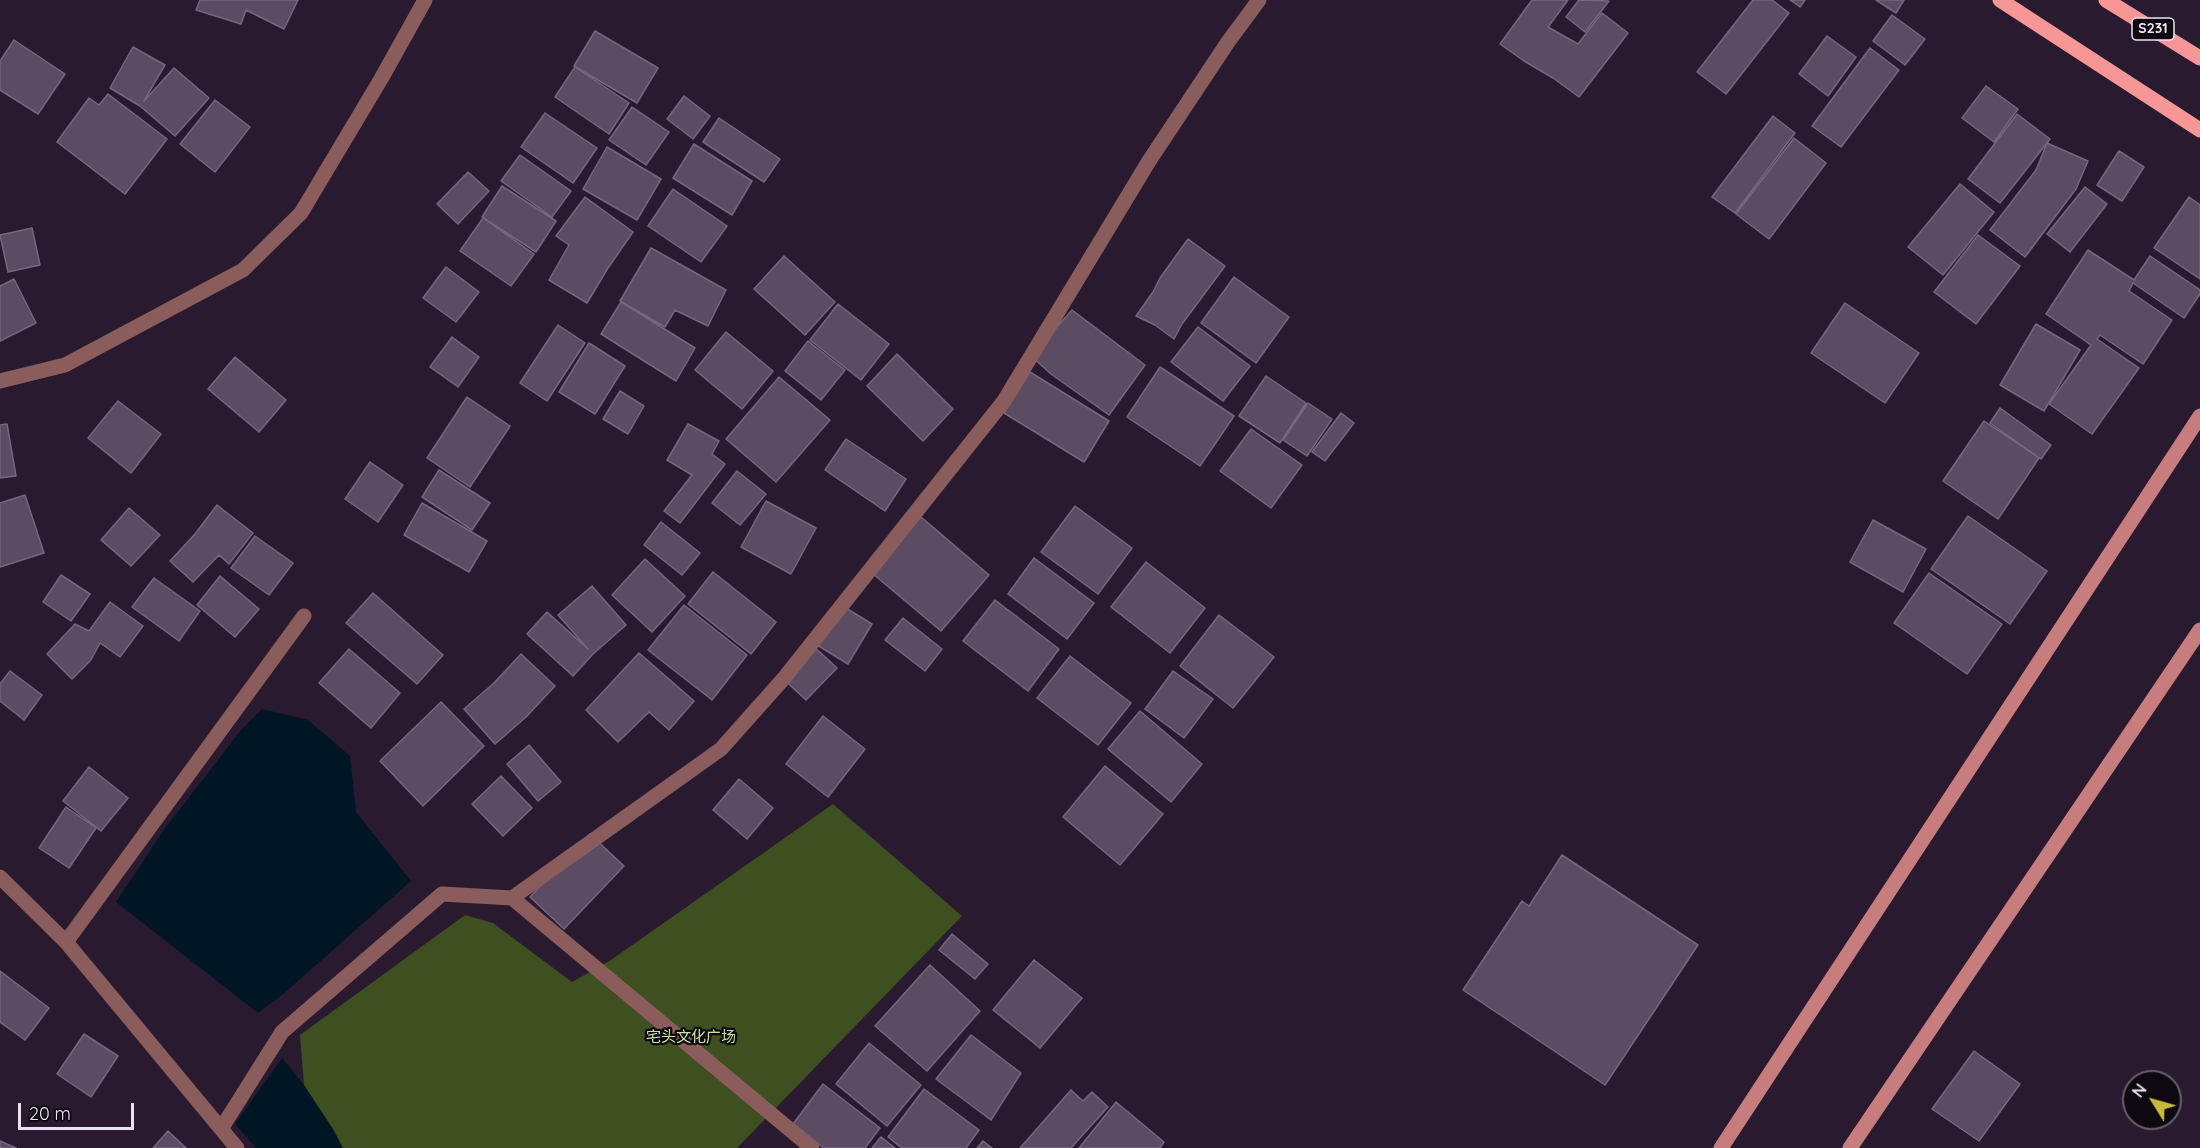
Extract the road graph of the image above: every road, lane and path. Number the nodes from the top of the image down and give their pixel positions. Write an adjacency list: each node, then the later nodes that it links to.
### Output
1 (425, 0): 7 (street)
2 (1259, 0): 12 (street)
3 (2000, 0): 6 (main road)
4 (2106, 0): 5 (main road, S231)
5 (2200, 58)
6 (2200, 130)
7 (0, 381)
8 (2200, 416): 17 (street)
9 (304, 616): 13 (street)
10 (2200, 630): 18 (street)
11 (0, 877): 13 (street)
12 (512, 898): 14 (street); 16 (street)
13 (66, 942): 14 (street)
14 (221, 1129): 15 (street)
15 (237, 1148)
16 (812, 1148)
17 (1720, 1148)
18 (1850, 1148)

